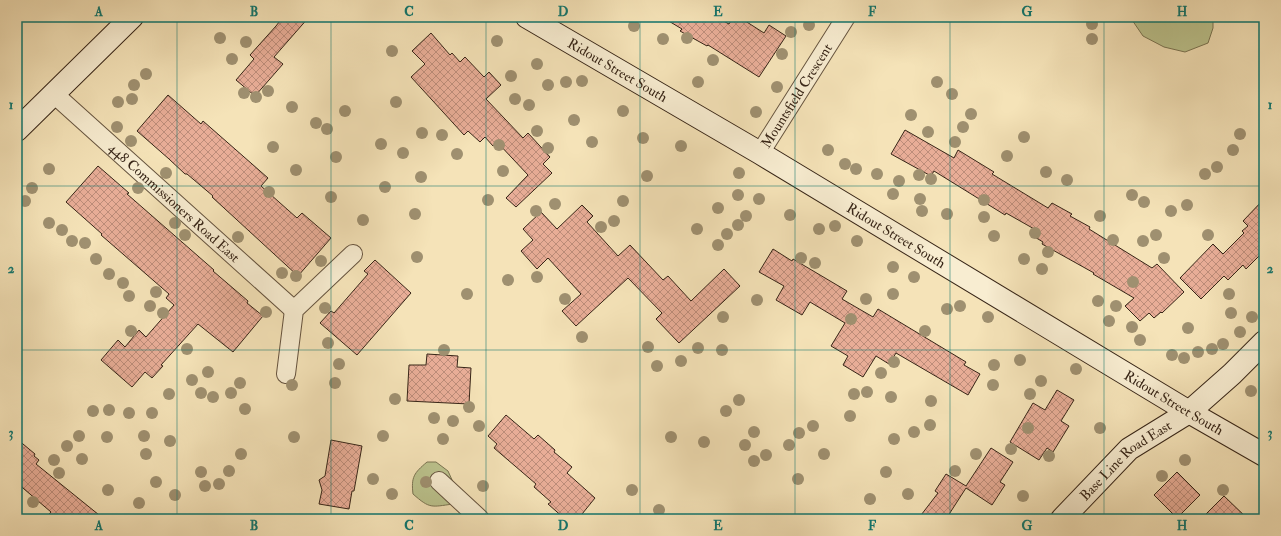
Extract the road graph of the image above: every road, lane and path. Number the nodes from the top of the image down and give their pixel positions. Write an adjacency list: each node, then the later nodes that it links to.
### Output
1 (132, 17): 4 (street)
2 (527, 17): 6 (street, Ridout Street South)
3 (846, 17): 6 (street, Mountsfield Crescent)
4 (54, 94): 5 (street); 8 (street, 448 Commissioners Road East)
5 (17, 130)
6 (760, 153): 11 (street, Ridout Street South)
7 (353, 254): 8 (street)
8 (294, 310): 10 (street)
9 (1264, 342): 11 (street, Base Line Road East)
10 (286, 374)
11 (1189, 412): 12 (street, Ridout Street South); 15 (street, Base Line Road East)
12 (1264, 455)
13 (439, 481): 14 (street)
14 (480, 519)
15 (1062, 519)

